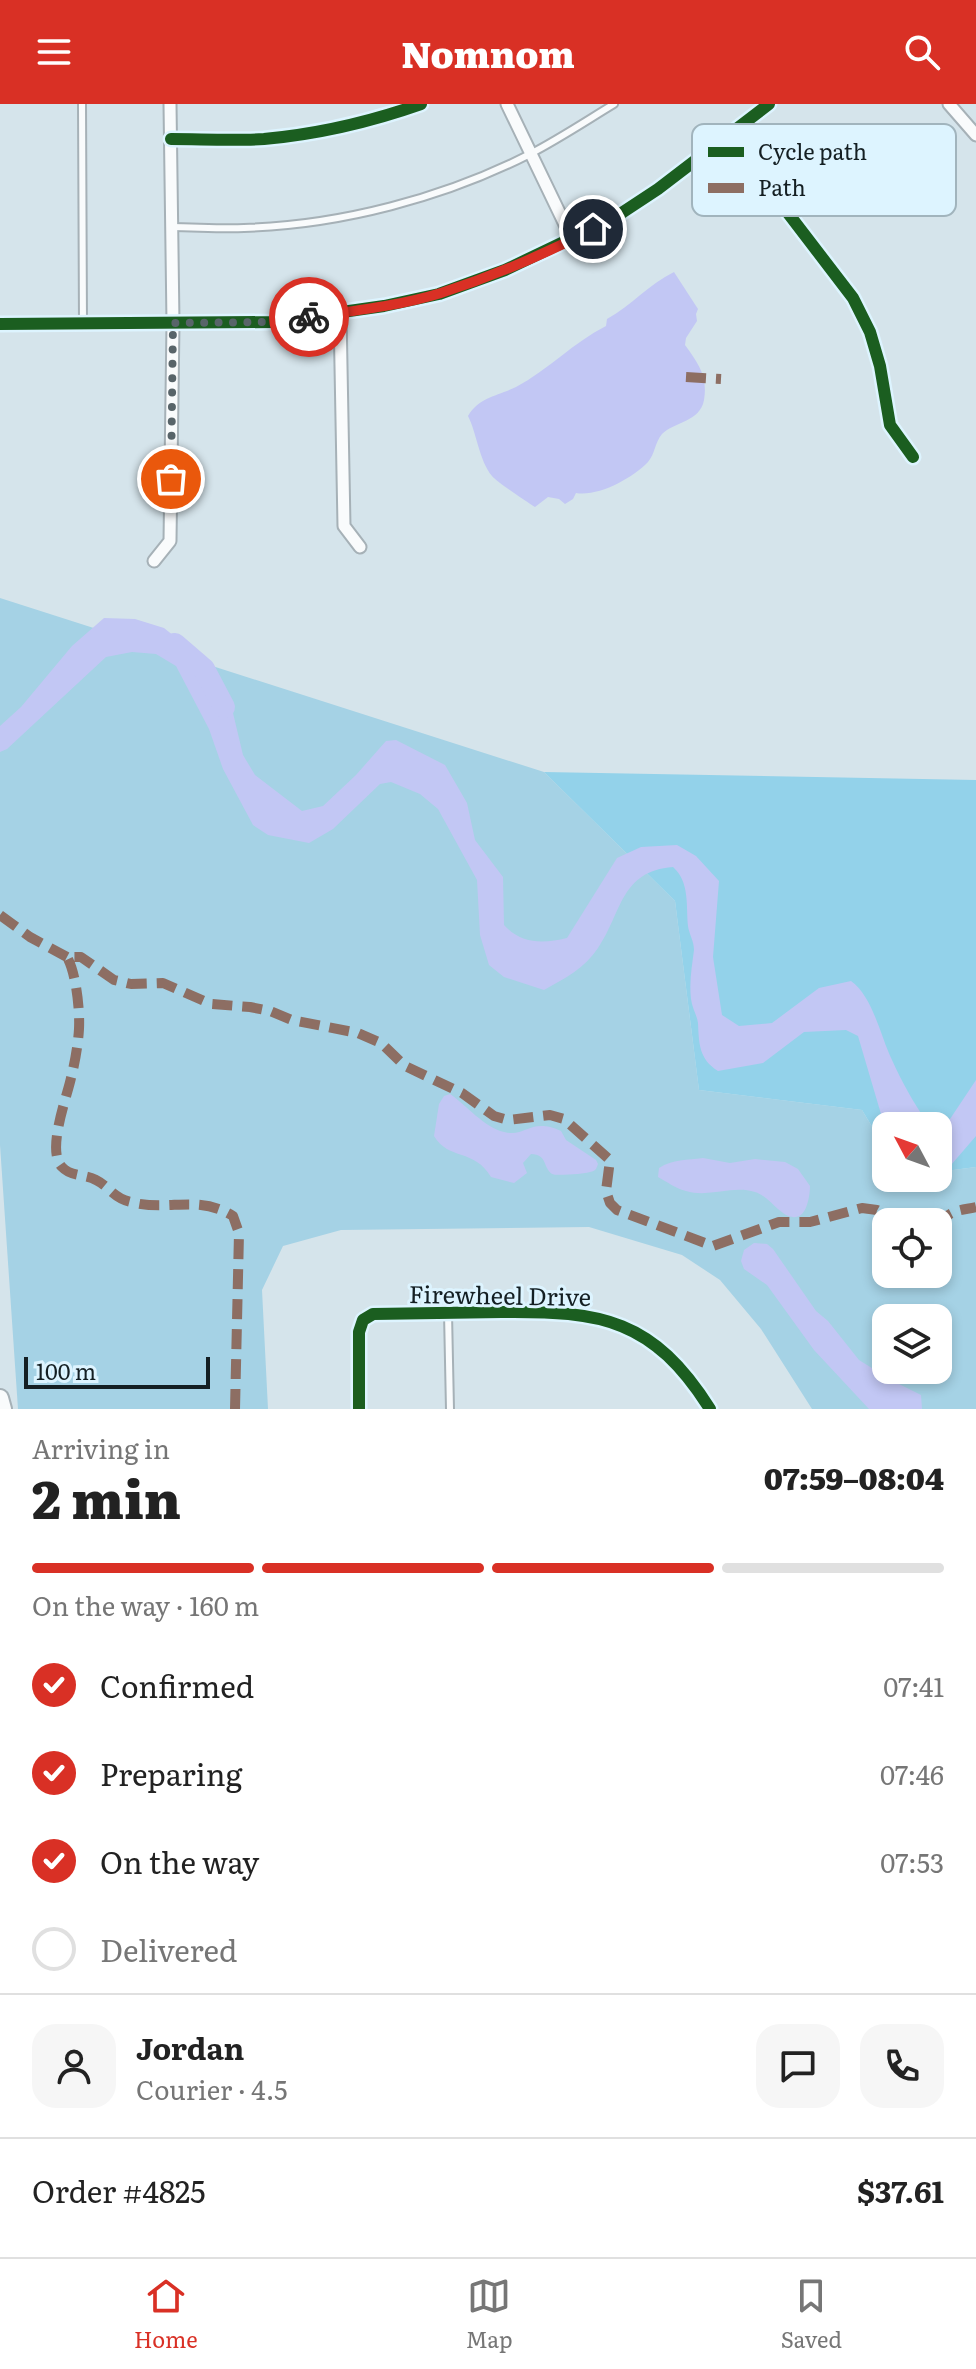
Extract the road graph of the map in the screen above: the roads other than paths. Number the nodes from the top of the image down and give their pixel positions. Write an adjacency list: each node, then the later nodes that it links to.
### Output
1 (82, 104): 19 (lane)
2 (170, 104): 10 (street)
3 (421, 104): 10 (street)
4 (507, 104): 11 (street)
5 (614, 104): 11 (lane)
6 (769, 104): 8 (street)
7 (949, 104): 9 (street)
8 (744, 124)
9 (976, 135)
10 (171, 139): 14 (street)
11 (530, 154): 14 (lane); 15 (street)
12 (692, 163): 15 (street)
13 (790, 216): 20 (street)
14 (171, 227): 17 (street)
15 (572, 239): 16 (street)
16 (340, 313): 17 (street); 21 (street)
17 (173, 323): 19 (street); 22 (street)
18 (0, 324): 19 (street)
19 (83, 324)
20 (913, 457)
21 (360, 547)
22 (154, 561)
23 (448, 1313): 26 (street, Firewheel Drive); 27 (lane); 28 (street, Firewheel Drive)
24 (0, 1398): 25 (main road)
25 (3, 1409)
26 (359, 1409)
27 (450, 1409)
28 (710, 1409)

